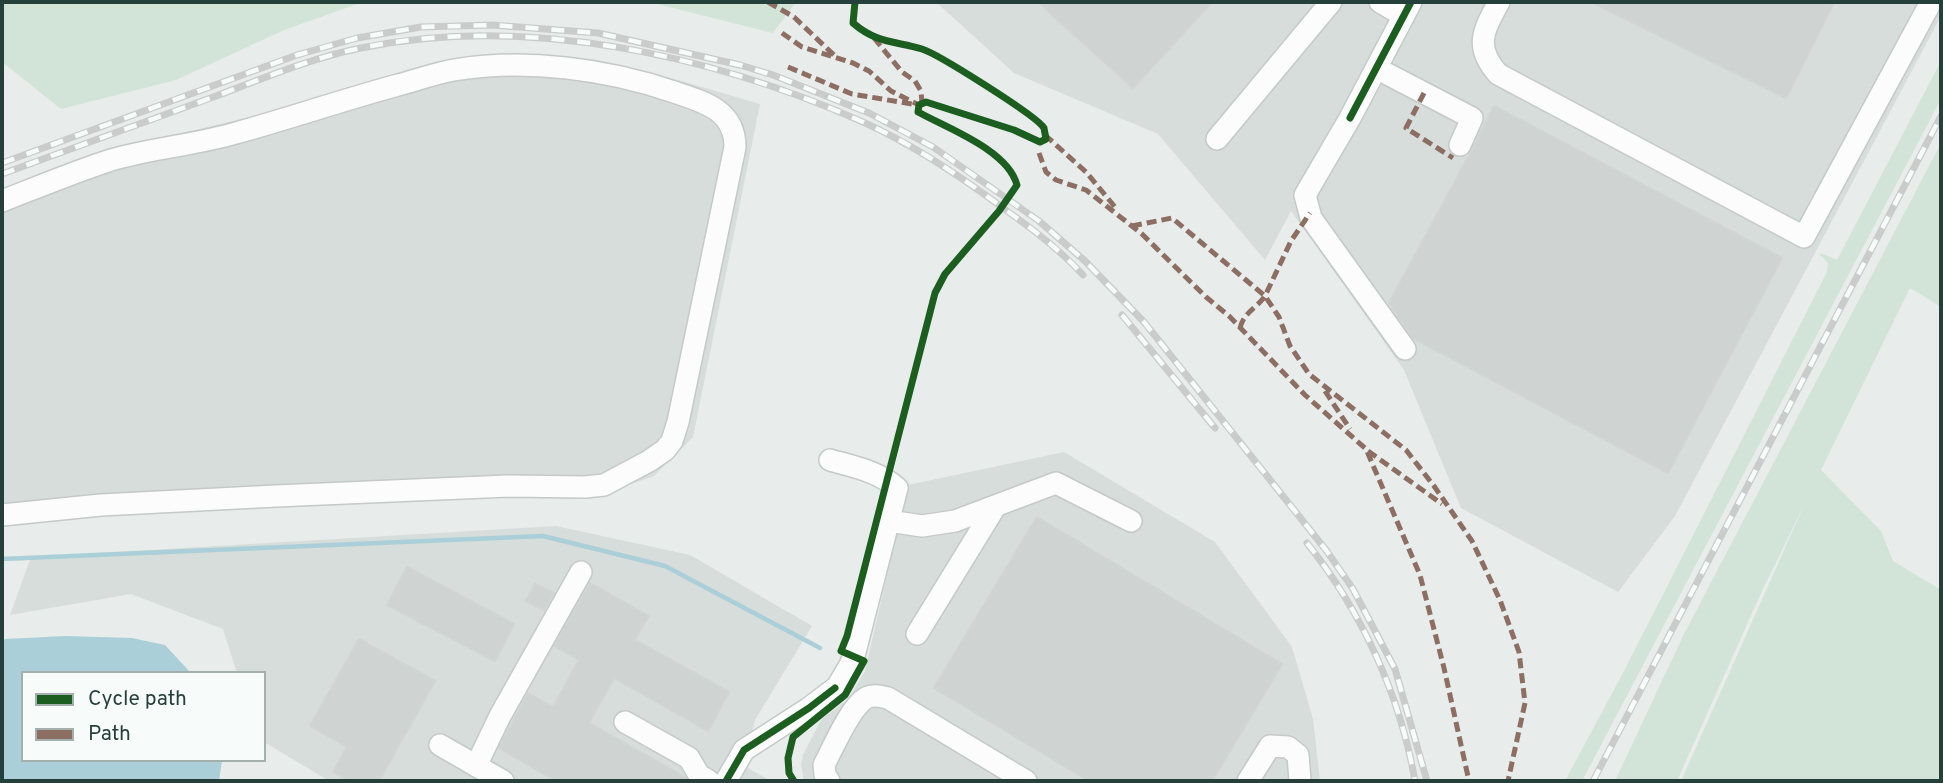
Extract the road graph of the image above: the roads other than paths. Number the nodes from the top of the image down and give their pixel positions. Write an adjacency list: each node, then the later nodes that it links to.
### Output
1 (1331, 2): 7 (street)
2 (1380, 2): 5 (street)
3 (1499, 2): 4 (street)
4 (1931, 2)
5 (1407, 9): 6 (street)
6 (1376, 68): 8 (street); 10 (street)
7 (1217, 139)
8 (1460, 145)
9 (2, 201): 13 (street)
10 (1405, 349)
11 (830, 460): 14 (street)
12 (995, 507): 14 (street); 15 (street); 17 (street)
13 (2, 515)
14 (890, 521): 23 (street)
15 (1131, 521)
16 (581, 572): 20 (street)
17 (917, 634)
18 (625, 722): 22 (street)
19 (440, 745): 20 (street)
20 (477, 766): 21 (street)
21 (503, 781)
22 (709, 781)
23 (726, 781)
24 (829, 781): 25 (street)
25 (1026, 781)
26 (1248, 781): 27 (street)
27 (1300, 781)

